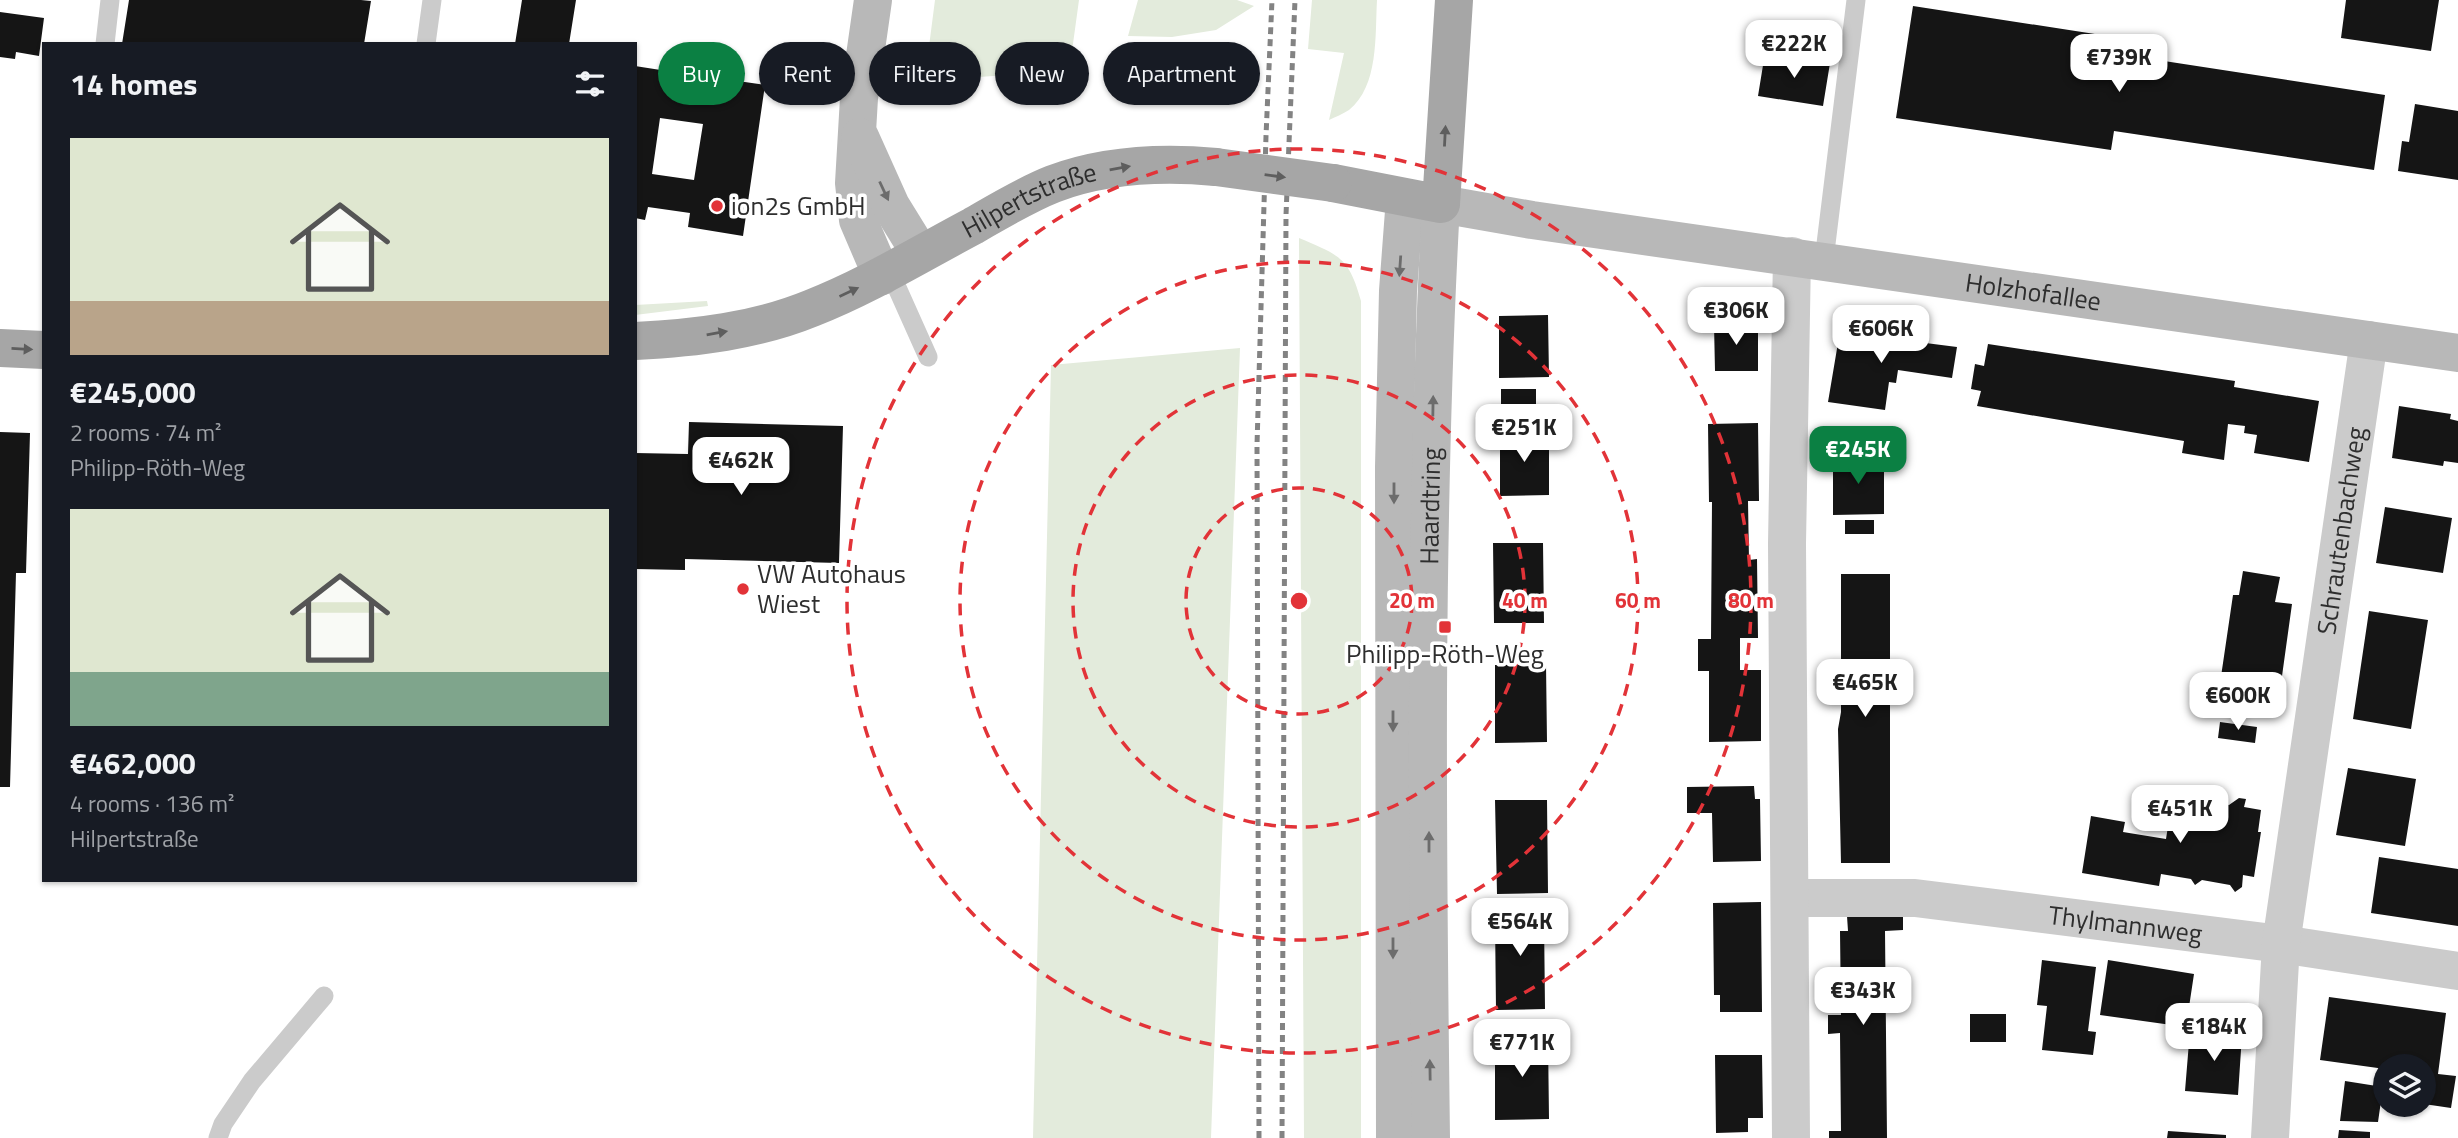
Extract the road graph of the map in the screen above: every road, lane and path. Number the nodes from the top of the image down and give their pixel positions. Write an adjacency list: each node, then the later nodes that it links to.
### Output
1 (110, 0): 6 (lane)
2 (432, 0): 7 (lane)
3 (873, 0): 10 (main road, one-way to 10)
4 (1454, 0): 8 (main road, Haardtring, one-way to 4)
5 (1856, 0): 9 (lane)
6 (105, 42)
7 (426, 42)
8 (1423, 201): 9 (main road, Holzhofallee); 10 (main road, Hilpertstraße, one-way to 8, bridge); 22 (main road, Haardtring, one-way to 22); 23 (main road, Haardtring, one-way to 8)
9 (1808, 258): 11 (main road, Holzhofallee); 17 (street)
10 (897, 267): 12 (main road, Hilpertstraße, one-way to 10); 16 (lane)
11 (2369, 340): 15 (main road, Holzhofallee); 18 (street, Schrautenbachweg)
12 (637, 341)
13 (0, 348): 14 (main road, one-way to 14)
14 (42, 350)
15 (2458, 353)
16 (928, 357)
17 (1790, 898): 18 (street, Thylmannweg); 24 (street)
18 (2281, 944): 19 (street, Thylmannweg); 25 (street, Schrautenbachweg)
19 (2458, 971)
20 (324, 996): 21 (lane)
21 (218, 1138)
22 (1395, 1138)
23 (1431, 1138)
24 (1791, 1138)
25 (2270, 1138)

